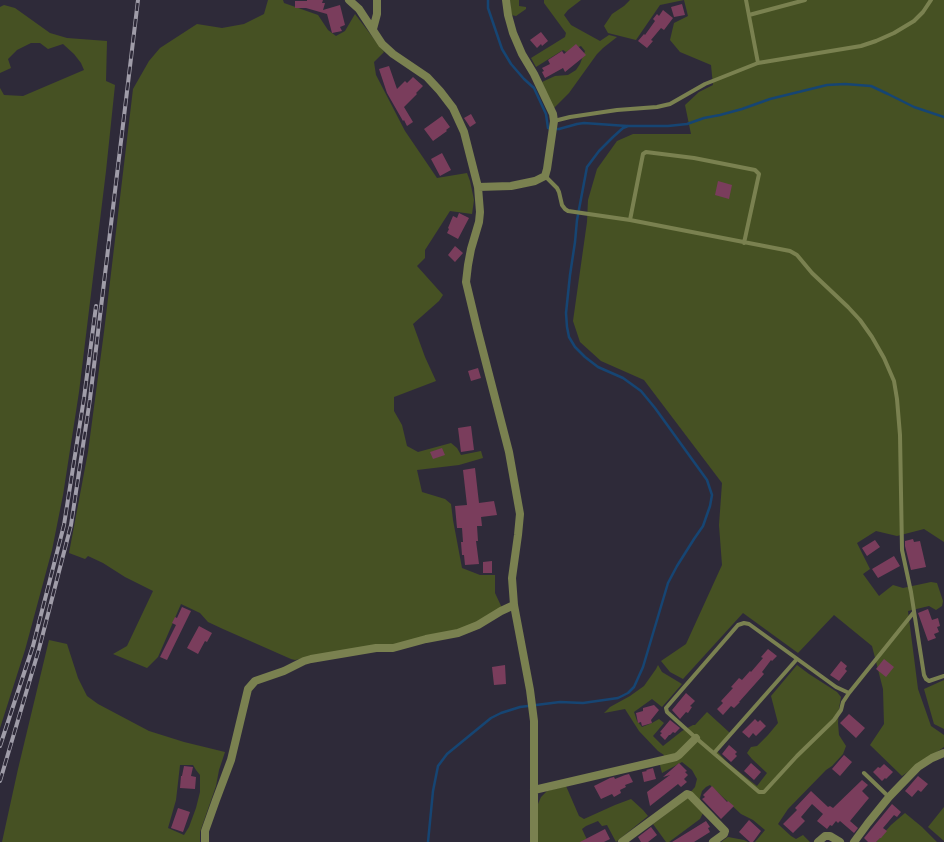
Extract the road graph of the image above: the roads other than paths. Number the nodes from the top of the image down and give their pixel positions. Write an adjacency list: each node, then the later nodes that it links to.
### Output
1 (349, 0): 8 (street)
2 (377, 0): 8 (street)
3 (506, 0): 10 (street)
4 (746, 0): 7 (lane)
5 (805, 0): 7 (lane)
6 (931, 0): 9 (lane)
7 (749, 15): 9 (lane)
8 (373, 29): 12 (street)
9 (758, 63): 10 (lane)
10 (554, 121): 11 (street)
11 (545, 176): 12 (street); 13 (lane)
12 (478, 187): 15 (street)
13 (630, 220): 14 (lane); 14 (lane)
14 (744, 242): 16 (lane)
15 (514, 606): 24 (street); 26 (street)
16 (914, 612): 18 (lane); 19 (lane)
17 (797, 659): 19 (lane); 20 (lane); 21 (lane)
18 (944, 676)
19 (849, 693): 21 (lane)
20 (696, 738): 21 (lane); 24 (street)
21 (714, 753)
22 (944, 753): 25 (street)
23 (864, 773): 25 (lane)
24 (534, 790): 27 (street)
25 (890, 797): 32 (street)
26 (205, 842)
27 (534, 842)
28 (622, 842): 29 (street)
29 (713, 842)
30 (818, 842): 31 (street)
31 (840, 842)
32 (854, 842)

